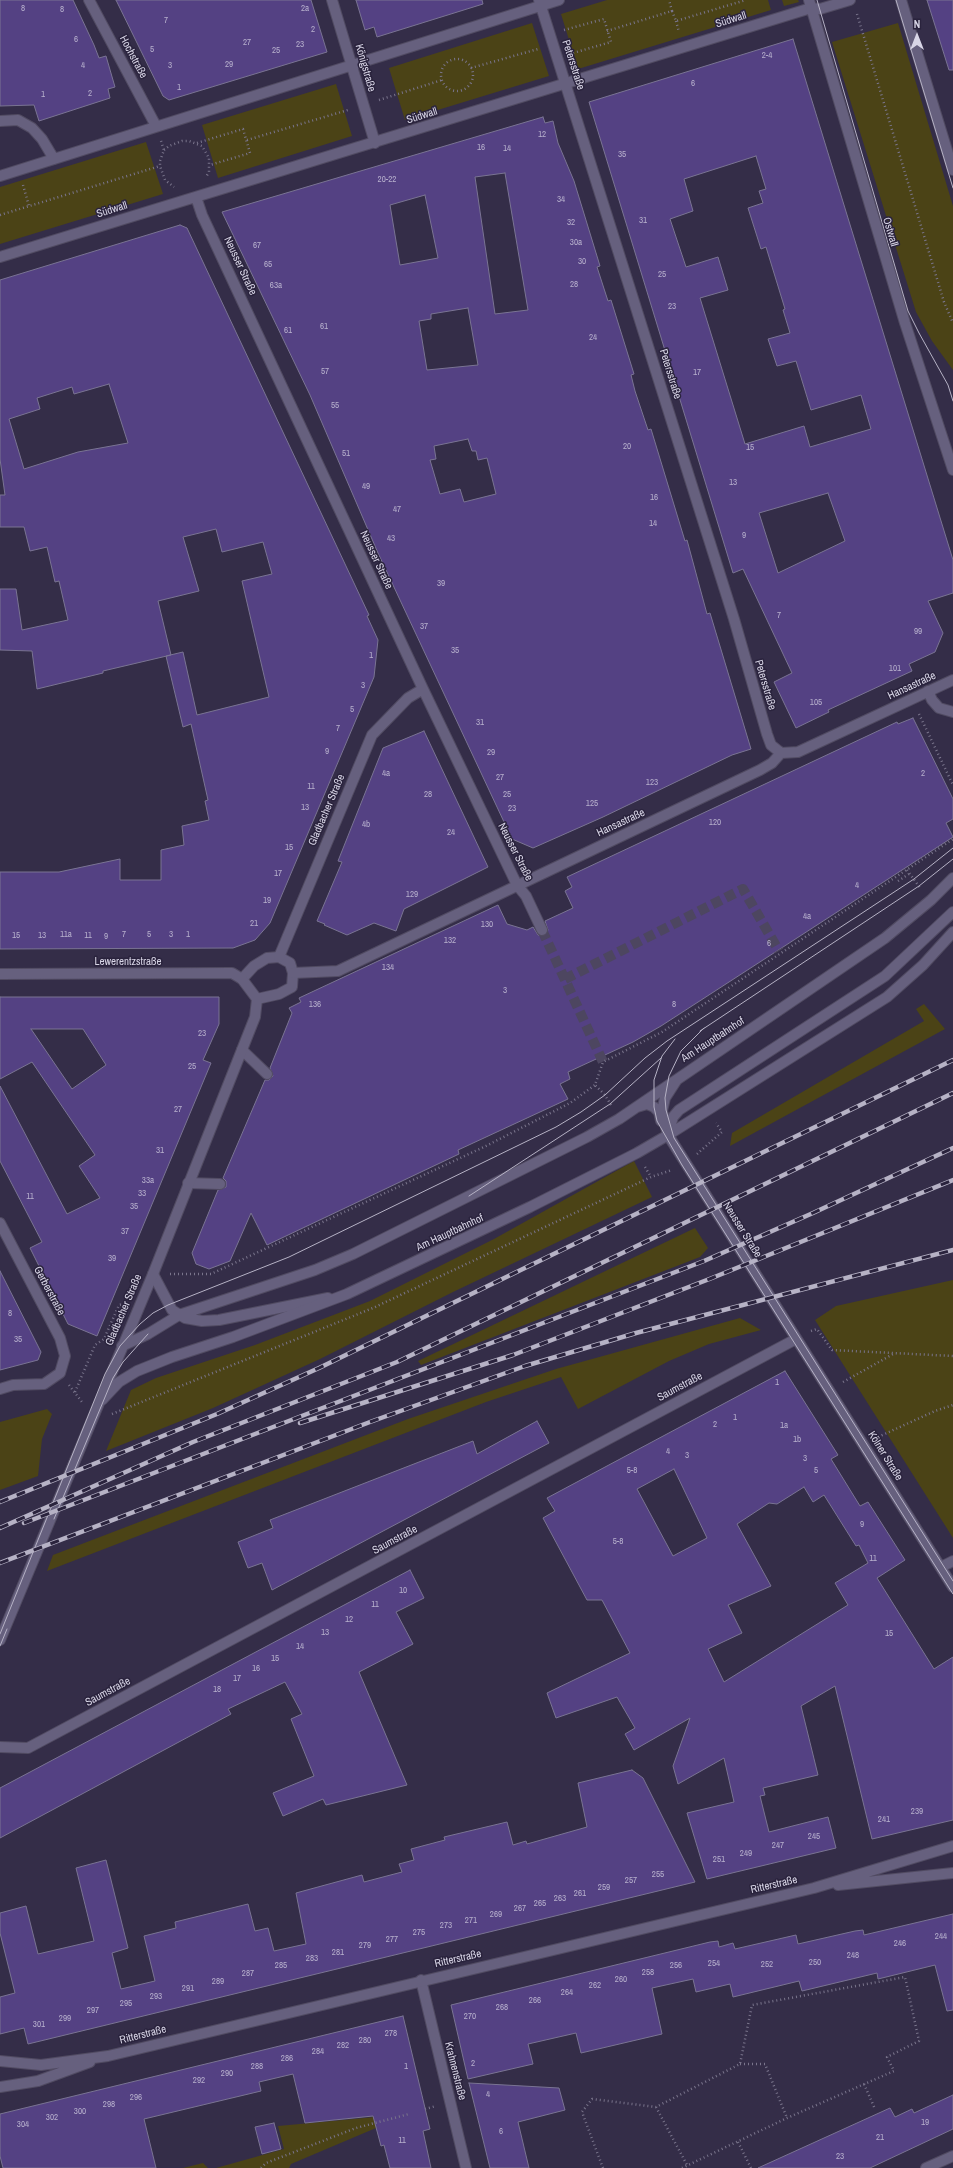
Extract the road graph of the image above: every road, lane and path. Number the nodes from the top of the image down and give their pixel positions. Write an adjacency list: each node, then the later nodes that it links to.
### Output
1 (89, 0): 21 (street, Hochstraße)
2 (332, 0): 15 (street, Königstraße)
3 (558, 0): 7 (street)
4 (669, 0): 10 (path)
5 (746, 0): 10 (path)
6 (901, 0): 29 (street)
7 (540, 3): 12 (street, Petersstraße); 15 (street)
8 (852, 3): 9 (street, Südwall); 38 (path)
9 (810, 4): 18 (street, Südwall); 39 (street, Ostwall)
10 (672, 11): 11 (path)
11 (607, 31): 12 (path); 14 (path)
12 (550, 34): 13 (street, Petersstraße)
13 (554, 45): 14 (street, Petersstraße); 16 (path)
14 (558, 58): 18 (street, Petersstraße)
15 (352, 65): 19 (street, Königstraße); 21 (street)
16 (471, 68): 17 (path); 17 (path)
17 (442, 80): 19 (path)
18 (566, 84): 24 (street, Südwall); 45 (street, Petersstraße)
19 (363, 105): 22 (path); 24 (street, Königstraße)
20 (0, 121): 26 (street)
21 (156, 126): 25 (path); 26 (street)
22 (247, 140): 23 (path); 27 (path)
23 (196, 143): 25 (path); 27 (path)
24 (375, 143): 34 (street, Südwall)
25 (164, 150): 28 (path)
26 (54, 160): 30 (street)
27 (210, 165): 32 (path)
28 (160, 166): 33 (path); 35 (path)
29 (953, 170)
30 (0, 176)
31 (22, 180): 35 (path)
32 (200, 183)
33 (179, 188)
34 (196, 197): 37 (street, Südwall); 41 (street, Neusser Straße)
35 (29, 206): 36 (path)
36 (0, 215)
37 (0, 257)
38 (953, 323)
39 (953, 470)
40 (953, 680): 42 (street, Hansastraße)
41 (422, 689): 51 (street, Neusser Straße); 55 (street, Gladbacher Straße)
42 (928, 691): 43 (street, Hansastraße); 44 (street)
43 (912, 699): 45 (street, Hansastraße); 46 (path)
44 (953, 712)
45 (781, 753): 51 (street, Hansastraße)
46 (953, 785)
47 (953, 839): 61 (path)
48 (909, 874): 50 (path)
49 (953, 878): 63 (street, Am Hauptbahnhof)
50 (898, 881)
51 (517, 885): 53 (street, Neusser Straße); 57 (street, Hansastraße)
52 (953, 912): 67 (street)
53 (542, 930)
54 (953, 932): 66 (street, Am Hauptbahnhof)
55 (279, 957): 57 (street); 58 (street)
56 (0, 974): 58 (street, Lewerentzstraße)
57 (293, 974): 59 (street)
58 (242, 979): 59 (street)
59 (257, 999): 60 (street, Gladbacher Straße)
60 (242, 1050): 62 (street); 69 (street, Gladbacher Straße)
61 (603, 1062)
62 (267, 1074)
63 (681, 1075): 65 (street, Am Hauptbahnhof); 67 (street)
64 (595, 1085): 72 (path)
65 (635, 1107): 67 (street); 75 (street, Am Hauptbahnhof)
66 (709, 1111): 67 (street, Am Hauptbahnhof); 68 (path)
67 (668, 1135): 68 (street, Neusser Straße); 73 (street, Am Hauptbahnhof)
68 (685, 1163): 76 (street, Neusser Straße); 85 (path)
69 (188, 1183): 70 (street); 72 (street, Gladbacher Straße)
70 (220, 1184)
71 (0, 1224): 80 (street, Gerberstraße)
72 (153, 1274): 74 (street, Gladbacher Straße); 75 (street)
73 (347, 1294): 75 (street, Am Hauptbahnhof); 85 (street, Am Hauptbahnhof)
74 (143, 1298): 77 (street, Gladbacher Straße); 83 (path)
75 (179, 1315): 77 (street, Am Hauptbahnhof)
76 (796, 1339): 78 (path); 82 (street, Kölner Straße); 91 (street, Saumstraße)
77 (122, 1346): 85 (street, Gladbacher Straße)
78 (895, 1353): 79 (path); 82 (path)
79 (953, 1356)
80 (60, 1373): 81 (street); 83 (path)
81 (0, 1389)
82 (829, 1390): 86 (street, Kölner Straße)
83 (75, 1392): 85 (path)
84 (953, 1405): 86 (path)
85 (95, 1408): 90 (street, Gladbacher Straße)
86 (863, 1444): 88 (street, Kölner Straße)
87 (953, 1561): 88 (street)
88 (940, 1567): 89 (street, Kölner Straße)
89 (953, 1587)
90 (0, 1640)
91 (0, 1748)
92 (953, 1846): 94 (street, Ritterstraße)
93 (953, 1873): 94 (street, Ritterstraße)
94 (814, 1888): 95 (street, Ritterstraße)
95 (421, 1980): 96 (street, Ritterstraße); 109 (street, Krahnenstraße)
96 (108, 2056): 97 (street, Ritterstraße); 100 (street, Ritterstraße)
97 (0, 2061)
98 (740, 2064): 99 (path); 101 (path); 104 (path)
99 (864, 2084): 102 (path); 104 (path)
100 (0, 2087)
101 (656, 2107): 107 (path); 110 (path)
102 (875, 2109)
103 (409, 2114): 108 (path)
104 (787, 2118): 105 (path)
105 (738, 2142): 107 (path); 112 (path)
106 (953, 2156): 113 (street)
107 (687, 2165): 111 (path)
108 (261, 2168)
109 (466, 2168)
110 (603, 2168)
111 (682, 2168)
112 (751, 2168)
113 (926, 2168)

